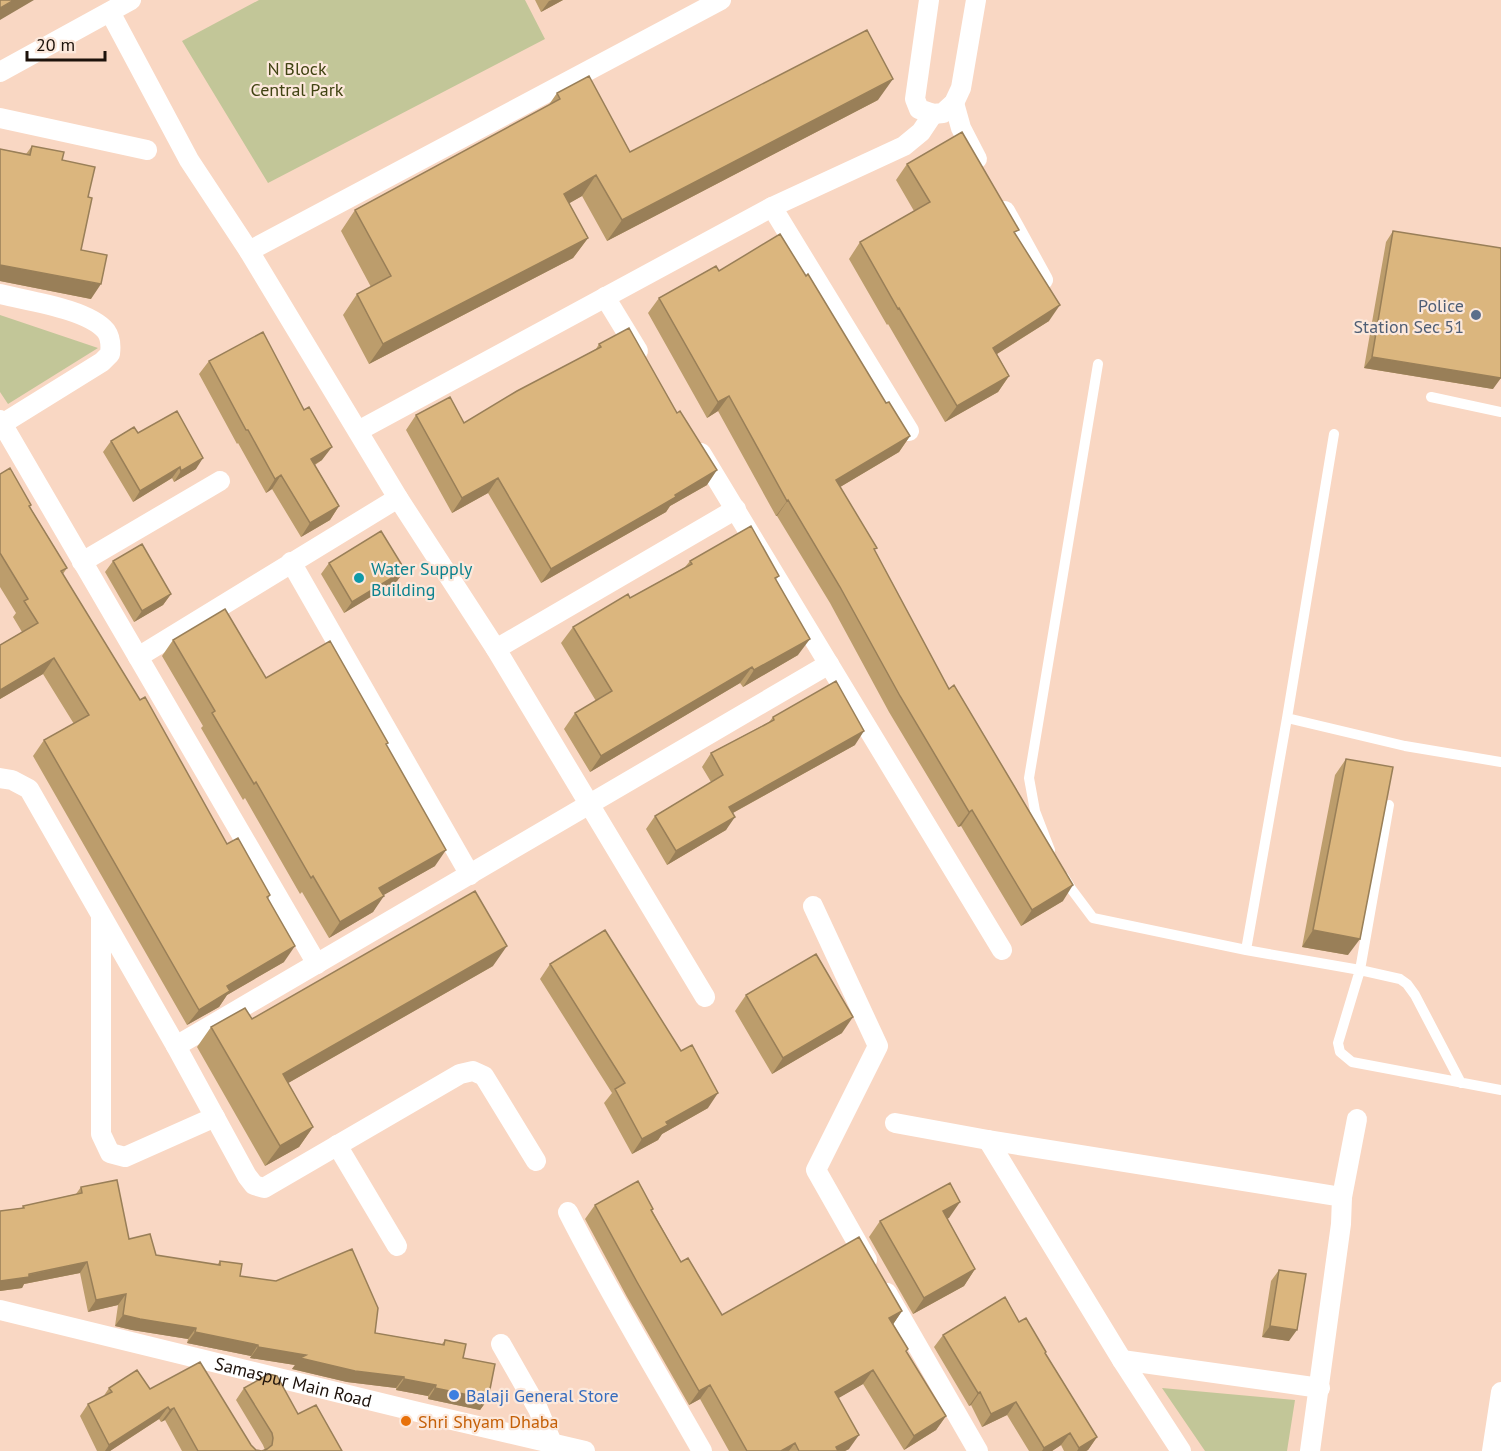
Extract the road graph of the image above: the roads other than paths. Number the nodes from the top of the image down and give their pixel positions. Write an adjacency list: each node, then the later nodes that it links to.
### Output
1 (131, 0): 5 (street)
2 (721, 0): 14 (street)
3 (929, 0): 8 (street)
4 (976, 0): 7 (street)
5 (110, 12): 6 (street); 14 (street)
6 (0, 72)
7 (954, 103): 8 (street); 11 (street)
8 (933, 114): 13 (street)
9 (0, 117): 10 (street)
10 (147, 150)
11 (984, 172)
12 (996, 194): 17 (street)
13 (772, 207): 16 (street); 24 (street)
14 (249, 251): 23 (street)
15 (0, 294): 22 (street)
16 (605, 297): 19 (street); 23 (street)
17 (1052, 298)
18 (1098, 364): 40 (lane)
19 (649, 368)
20 (1431, 397): 21 (lane)
21 (1501, 412)
22 (1, 422): 30 (street)
23 (358, 431): 28 (street)
24 (909, 431)
25 (1334, 434): 35 (lane)
26 (692, 439): 29 (street)
27 (220, 481): 30 (street)
28 (398, 498): 31 (street); 32 (street)
29 (736, 509): 32 (street); 34 (street)
30 (82, 562): 33 (street)
31 (291, 562): 33 (street); 42 (street)
32 (496, 649): 38 (street)
33 (138, 657): 47 (street)
34 (829, 664): 38 (street); 45 (street)
35 (1287, 718): 36 (lane); 46 (lane)
36 (1501, 762)
37 (0, 778): 44 (street)
38 (590, 805): 42 (street); 49 (street)
39 (1389, 806): 48 (lane)
40 (1054, 858)
41 (1060, 869): 46 (lane)
42 (470, 875): 47 (street)
43 (813, 906): 72 (street)
44 (101, 915): 50 (street); 53 (street)
45 (1002, 950)
46 (1246, 950): 48 (lane)
47 (317, 964): 50 (street)
48 (1360, 970): 51 (lane); 51 (lane)
49 (705, 997)
50 (176, 1046): 53 (street)
51 (1461, 1083): 52 (lane)
52 (1501, 1090)
53 (215, 1117): 57 (street)
54 (1357, 1119): 59 (street)
55 (895, 1123): 56 (street)
56 (988, 1140): 59 (street); 65 (street)
57 (337, 1145): 58 (street); 61 (street)
58 (536, 1161)
59 (1342, 1197): 67 (street)
60 (568, 1212): 71 (street)
61 (397, 1246)
62 (0, 1310): 64 (street, Samaspur Main Road)
63 (501, 1344): 69 (street)
64 (195, 1358): 66 (street); 69 (street, Samaspur Main Road)
65 (1122, 1360): 67 (street); 73 (street)
66 (207, 1376)
67 (1320, 1388): 74 (street)
68 (1501, 1392): 75 (street)
69 (553, 1447): 70 (street, Samaspur Main Road)
70 (585, 1451)
71 (702, 1451)
72 (978, 1451)
73 (1180, 1451)
74 (1310, 1451)
75 (1492, 1451)

